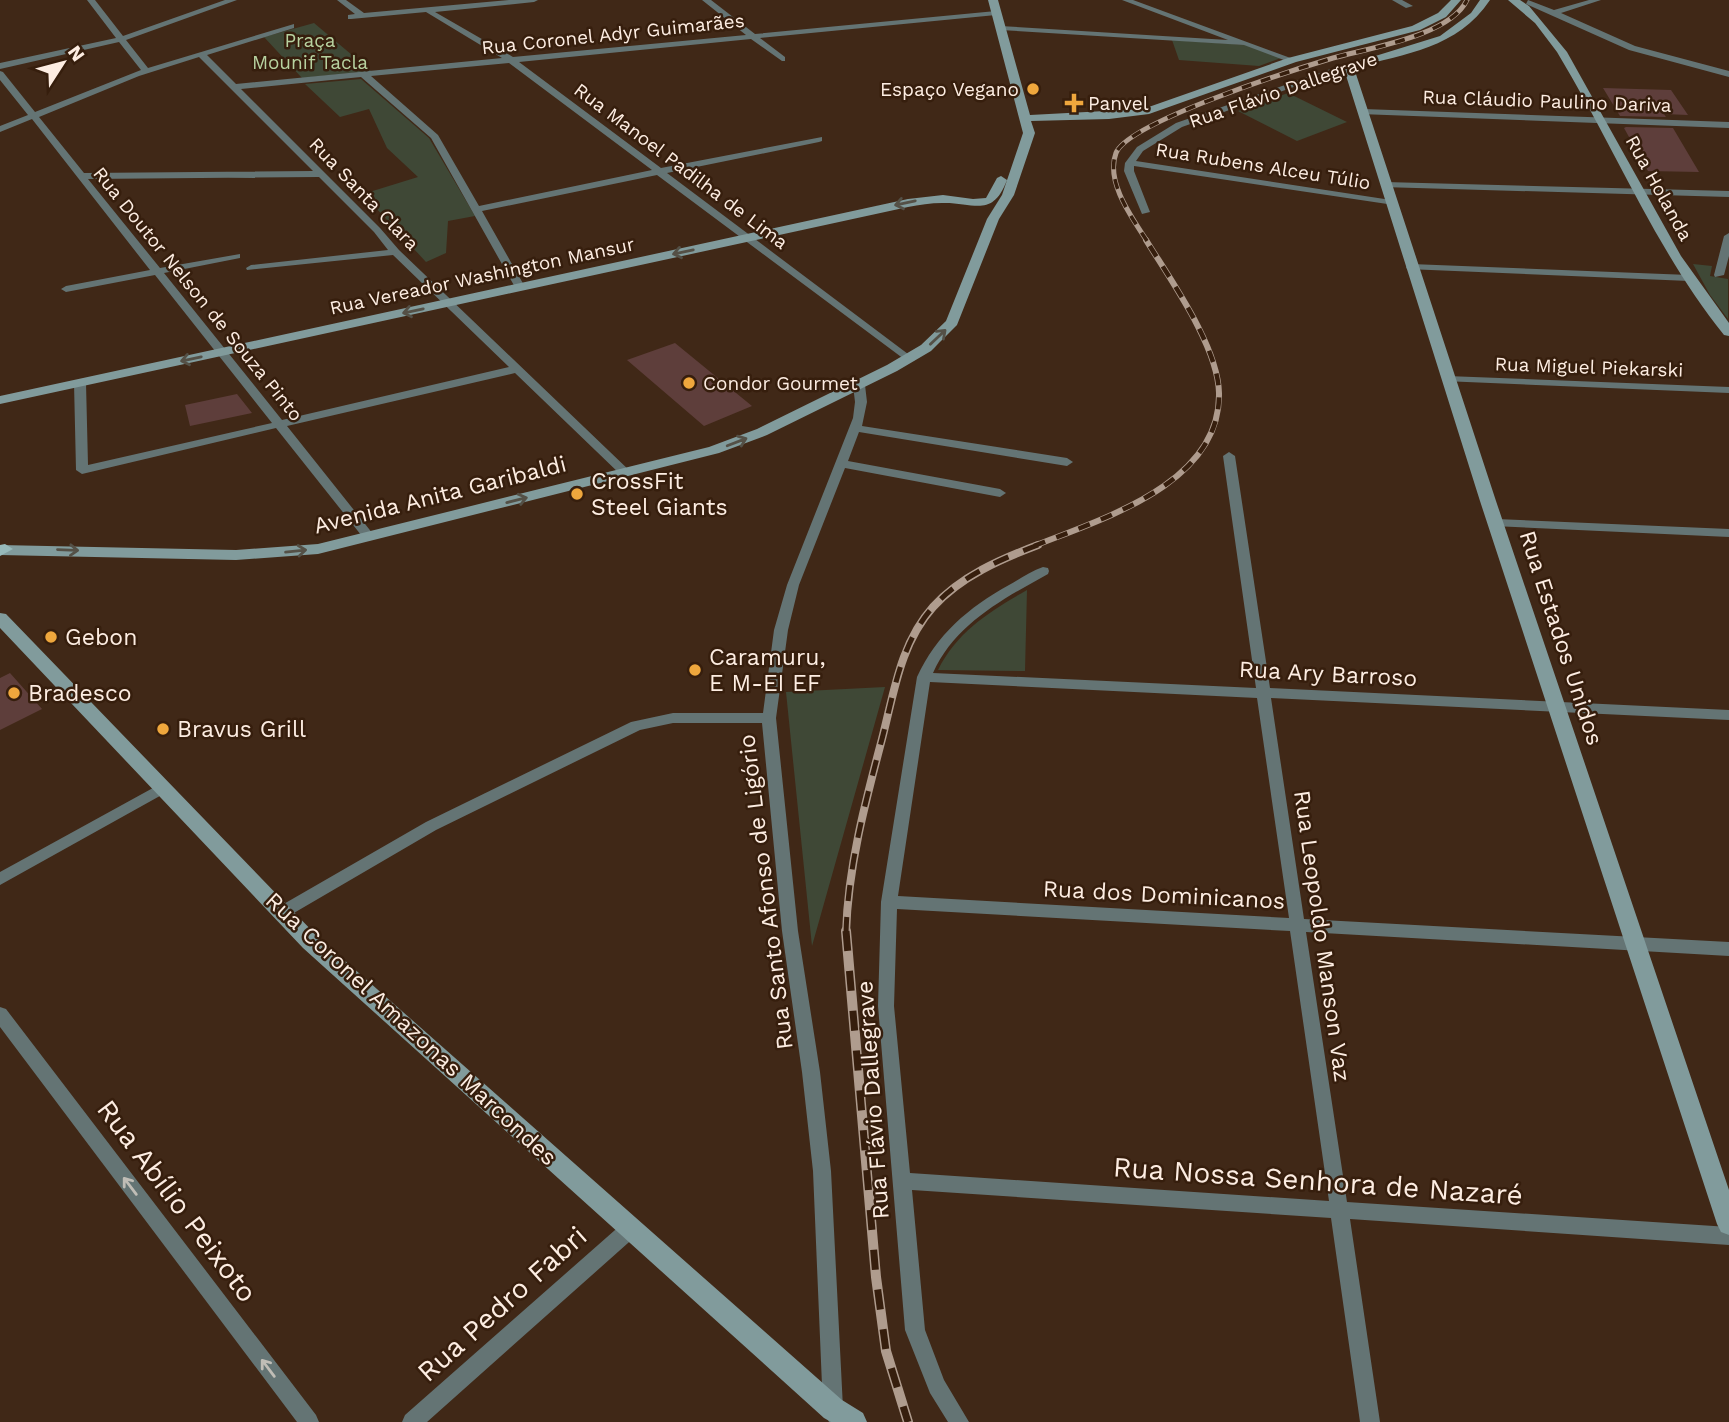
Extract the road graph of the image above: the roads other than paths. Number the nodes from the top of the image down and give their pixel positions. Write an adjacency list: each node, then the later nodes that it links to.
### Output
1 (91, 0): 27 (street)
2 (194, 0): 17 (street)
3 (233, 0): 17 (street)
4 (341, 0): 20 (street)
5 (533, 0): 16 (street)
6 (706, 0): 26 (street)
7 (993, 0): 18 (main road, Avenida Anita Garibaldi)
8 (1126, 0): 29 (street)
9 (1396, 0): 15 (street)
10 (1446, 0): 28 (main road, Rua Flávio Dallegrave)
11 (1457, 0): 28 (main road, Rua Flávio Dallegrave)
12 (1485, 0): 36 (main road, Rua Flávio Dallegrave)
13 (1597, 0): 19 (street)
14 (1522, 2): 19 (street); 24 (main road, Rua Holanda); 31 (main road, Rua Holanda)
15 (1409, 6)
16 (427, 10): 20 (street); 33 (street, Rua Manoel Padilha de Lima)
17 (206, 11): 27 (street)
18 (996, 13): 23 (main road, Avenida Anita Garibaldi); 26 (street, Rua Coronel Adyr Guimarães)
19 (1553, 13): 25 (street)
20 (362, 16): 21 (street)
21 (351, 17)
22 (291, 26): 30 (street)
23 (1000, 27): 29 (street); 44 (main road, Avenida Anita Garibaldi)
24 (1553, 28): 25 (street); 31 (main road, Rua Holanda)
25 (1590, 30): 40 (street)
26 (753, 36): 32 (street); 33 (street, Rua Coronel Adyr Guimarães)
27 (121, 39): 35 (street); 37 (street)
28 (1368, 39): 34 (main road, Rua Flávio Dallegrave)
29 (1244, 43): 34 (street)
30 (200, 53): 37 (street); 41 (street, Rua Santa Clara)
31 (1565, 56): 45 (main road, Rua Holanda)
32 (782, 59)
33 (511, 60): 39 (street, Rua Coronel Adyr Guimarães); 50 (street, Rua Manoel Padilha de Lima)
34 (1292, 60): 44 (main road, Rua Flávio Dallegrave)
35 (0, 66)
36 (1348, 66): 42 (main road, Rua Estados Unidos); 49 (street, Rua Flávio Dallegrave)
37 (146, 71): 43 (street)
38 (0, 74): 43 (street, Rua Doutor Nelson de Souza Pinto)
39 (363, 74): 41 (street, Rua Coronel Adyr Guimarães); 58 (street)
40 (1729, 74)
41 (233, 87): 51 (street, Rua Santa Clara)
42 (1363, 112): 45 (street, Rua Cláudio Paulino Dariva); 53 (main road, Rua Estados Unidos)
43 (33, 116): 47 (street); 52 (street, Rua Doutor Nelson de Souza Pinto)
44 (1023, 118): 56 (main road); 60 (main road, Avenida Anita Garibaldi)
45 (1601, 121): 46 (street, Rua Cláudio Paulino Dariva); 54 (main road, Rua Holanda)
46 (1729, 125)
47 (0, 129)
48 (819, 139): 50 (street)
49 (1130, 163): 57 (street, Rua Rubens Alceu Túlio); 59 (street)
50 (660, 172): 58 (street); 62 (street, Rua Manoel Padilha de Lima)
51 (321, 174): 52 (street); 64 (street, Rua Santa Clara)
52 (82, 176): 68 (street, Rua Doutor Nelson de Souza Pinto)
53 (1385, 185): 54 (street); 57 (main road, Rua Estados Unidos)
54 (1641, 192): 55 (street); 70 (main road, Rua Holanda)
55 (1729, 194)
56 (973, 203): 60 (main road); 62 (main road, Rua Vereador Washington Mansur, one-way to 62)
57 (1391, 203): 66 (main road, Rua Estados Unidos)
58 (476, 209): 71 (street)
59 (1146, 212)
60 (993, 219): 76 (main road, Avenida Anita Garibaldi, one-way to 60)
61 (1729, 236): 63 (street)
62 (748, 238): 71 (main road, Rua Vereador Washington Mansur, one-way to 71); 76 (street, Rua Manoel Padilha de Lima)
63 (1727, 251): 69 (street)
64 (396, 252): 67 (street); 73 (street, Rua Santa Clara)
65 (236, 256): 68 (street)
66 (1411, 267): 70 (street); 78 (main road, Rua Estados Unidos)
67 (251, 268)
68 (157, 271): 72 (street); 75 (street, Rua Doutor Nelson de Souza Pinto)
69 (1719, 275)
70 (1689, 278): 74 (main road, Rua Holanda)
71 (520, 287): 73 (main road, Rua Vereador Washington Mansur)
72 (66, 289)
73 (448, 303): 75 (main road, Rua Vereador Washington Mansur, one-way to 75); 77 (street, Rua Santa Clara)
74 (1729, 332)
75 (222, 352): 79 (main road, Rua Vereador Washington Mansur, one-way to 79); 83 (street, Rua Doutor Nelson de Souza Pinto)
76 (908, 359): 80 (main road, Avenida Anita Garibaldi)
77 (517, 369): 83 (street); 88 (street, Rua Santa Clara)
78 (1447, 379): 81 (street, Rua Miguel Piekarski); 90 (main road, Rua Estados Unidos)
79 (80, 383): 82 (main road, Rua Vereador Washington Mansur); 83 (street)
80 (859, 385): 84 (street, Rua Santo Afonso de Ligório); 88 (main road, Avenida Anita Garibaldi, one-way to 80)
81 (1729, 390)
82 (0, 401)
83 (279, 424): 92 (street, Rua Doutor Nelson de Souza Pinto)
84 (855, 428): 86 (street); 87 (street, Rua Santo Afonso de Ligório)
85 (1229, 456): 97 (street, Rua Leopoldo Manson Vaz)
86 (1067, 462)
87 (840, 463): 89 (street); 100 (street, Rua Santo Afonso de Ligório)
88 (626, 473): 92 (main road, Avenida Anita Garibaldi, one-way to 88)
89 (1000, 493)
90 (1497, 523): 91 (street); 98 (main road, Rua Estados Unidos)
91 (1729, 533)
92 (369, 537): 93 (main road, Avenida Anita Garibaldi, one-way to 92)
93 (2, 550)
94 (1043, 571): 96 (street, Rua Flávio Dallegrave)
95 (0, 618): 101 (main road, Rua Coronel Amazonas Marcondes)
96 (924, 677): 97 (street, Rua Ary Barroso); 103 (street, Rua Flávio Dallegrave)
97 (1264, 693): 98 (street, Rua Ary Barroso); 105 (street, Rua Leopoldo Manson Vaz)
98 (1558, 707): 99 (street, Rua Ary Barroso); 106 (main road, Rua Estados Unidos)
99 (1729, 715)
100 (769, 718): 104 (street); 114 (street, Rua Santo Afonso de Ligório)
101 (162, 788): 102 (street); 104 (main road, Rua Coronel Amazonas Marcondes)
102 (0, 879)
103 (889, 902): 105 (street, Rua dos Dominicanos); 109 (street, Rua Flávio Dallegrave)
104 (281, 913): 112 (main road, Rua Coronel Amazonas Marcondes)
105 (1298, 925): 106 (street, Rua dos Dominicanos); 110 (street, Rua Leopoldo Manson Vaz)
106 (1636, 944): 107 (street, Rua dos Dominicanos); 111 (main road, Rua Estados Unidos)
107 (1729, 949)
108 (0, 1014): 115 (street, Rua Abílio Peixoto, one-way to 108)
109 (903, 1181): 110 (street, Rua Nossa Senhora de Nazaré); 117 (street, Rua Flávio Dallegrave)
110 (1339, 1212): 113 (street, Rua Nossa Senhora de Nazaré); 118 (street, Rua Leopoldo Manson Vaz)
111 (1729, 1224)
112 (630, 1228): 114 (main road, Rua Coronel Amazonas Marcondes); 116 (street, Rua Pedro Fabri)
113 (1729, 1236)
114 (842, 1418)
115 (309, 1422)
116 (412, 1422)
117 (959, 1422)
118 (1370, 1422)

